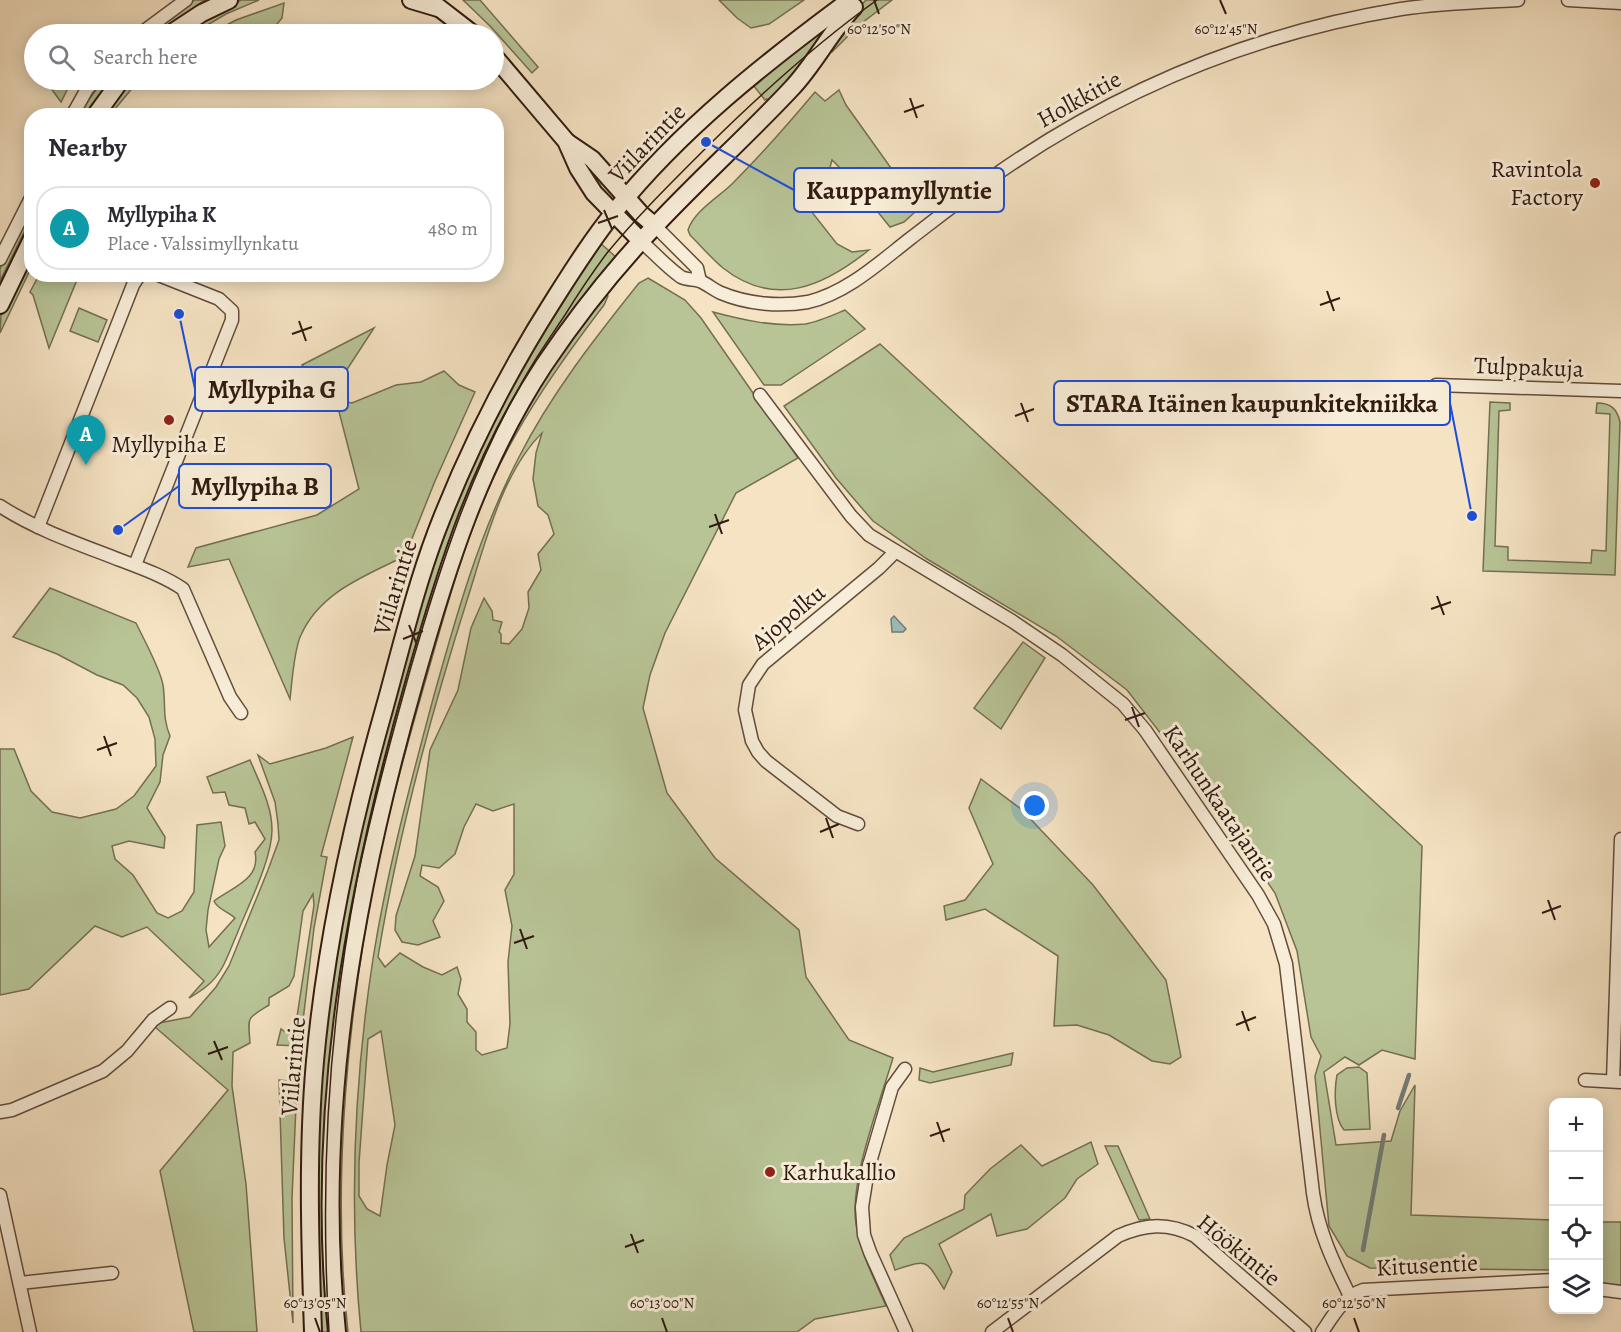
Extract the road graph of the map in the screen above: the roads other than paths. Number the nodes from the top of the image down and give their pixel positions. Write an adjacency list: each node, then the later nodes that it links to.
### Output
1 (186, 0): 10 (street)
2 (229, 0): 11 (main road)
3 (411, 0): 9 (main road)
4 (850, 0): 19 (main road, Viilarintie)
5 (860, 0): 22 (main road, Viilarintie)
6 (1518, 0): 26 (street, Holkkitie)
7 (1568, 0): 8 (street)
8 (1621, 3)
9 (434, 4): 12 (main road)
10 (154, 24)
11 (185, 24)
12 (460, 24)
13 (504, 68): 18 (main road)
14 (86, 90): 16 (street)
15 (114, 90): 17 (main road)
16 (76, 108)
17 (101, 108)
18 (566, 141): 19 (main road); 21 (main road)
19 (626, 197): 21 (main road, Viilarintie); 22 (main road)
20 (24, 212): 25 (street)
21 (614, 213): 23 (main road); 53 (main road, Viilarintie)
22 (655, 226): 23 (main road, Viilarintie); 26 (street)
23 (641, 241): 26 (street, Holkkitie); 54 (main road, Viilarintie)
24 (24, 256): 29 (main road)
25 (0, 259)
26 (699, 281)
27 (135, 282): 34 (street)
28 (176, 282): 36 (street)
29 (0, 305)
30 (1436, 385): 31 (street, Tulppakuja)
31 (1621, 391)
32 (760, 395): 35 (street, Karhunkaatajantie)
33 (0, 507): 34 (street)
34 (38, 527): 36 (street)
35 (895, 552): 38 (street, Ajopolku); 51 (street, Karhunkaatajantie)
36 (135, 565): 37 (street)
37 (240, 713)
38 (858, 824)
39 (1621, 839): 43 (street)
40 (170, 1008): 44 (street)
41 (905, 1070): 55 (street)
42 (1585, 1080): 43 (street)
43 (1617, 1081)
44 (0, 1112)
45 (0, 1195): 48 (street)
46 (112, 1273): 48 (street)
47 (1549, 1280): 51 (street, Kitusentie)
48 (20, 1283): 52 (street)
49 (1603, 1290): 50 (street)
50 (1621, 1293)
51 (1350, 1296): 58 (street, Kitusentie)
52 (30, 1332)
53 (313, 1332)
54 (337, 1332)
55 (906, 1332)
56 (992, 1332): 57 (street, Höökintie)
57 (1305, 1332)
58 (1322, 1332)

